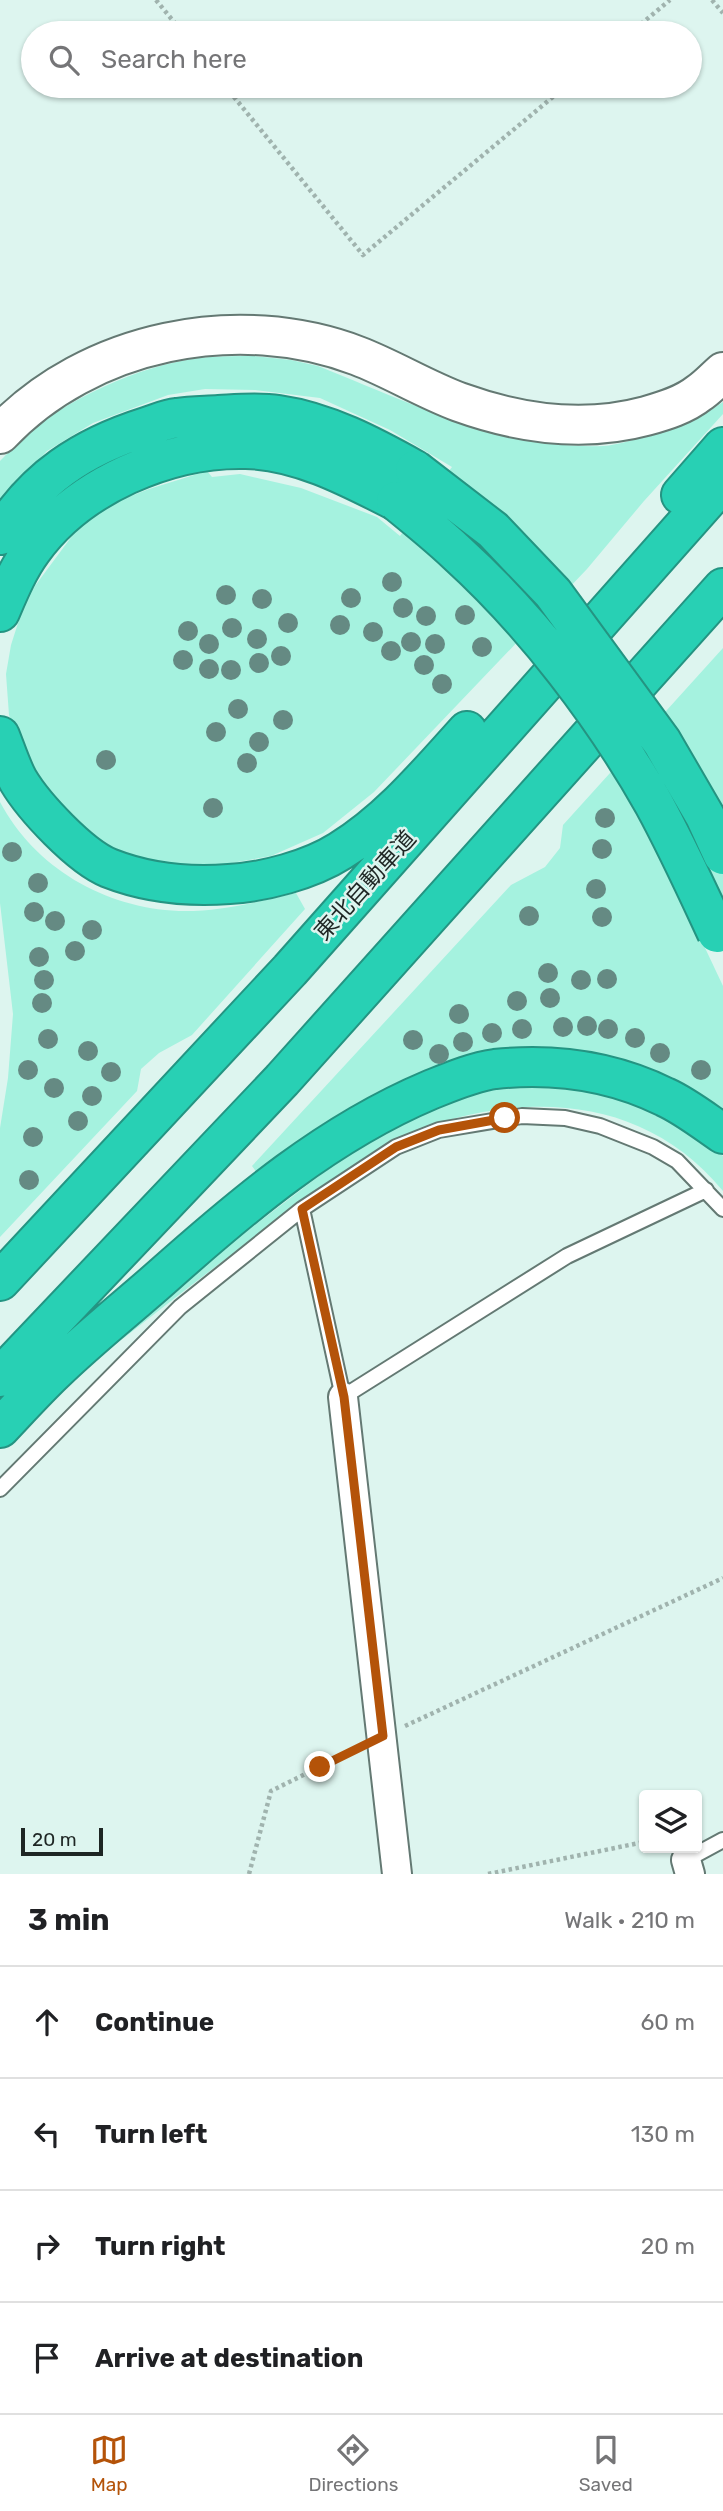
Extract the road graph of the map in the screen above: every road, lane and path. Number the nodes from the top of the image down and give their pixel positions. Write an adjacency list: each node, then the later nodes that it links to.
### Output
1 (156, 0): 5 (path)
2 (670, 0): 6 (path)
3 (712, 0): 4 (path)
4 (723, 13)
5 (173, 21)
6 (645, 21)
7 (235, 98): 8 (path)
8 (552, 98)
9 (723, 372): 10 (street)
10 (0, 435)
11 (723, 447): 17 (highway)
12 (723, 481): 24 (highway, 東北自動車道)
13 (406, 486): 14 (highway); 16 (highway); 18 (highway, bridge); 19 (highway, bridge)
14 (0, 535)
15 (723, 588): 25 (highway)
16 (0, 612)
17 (0, 736)
18 (723, 855)
19 (720, 940)
20 (723, 1134): 27 (highway)
21 (706, 1190): 22 (lane); 23 (lane); 26 (lane)
22 (302, 1209): 26 (lane); 28 (lane)
23 (723, 1209)
24 (0, 1281)
25 (0, 1377)
26 (344, 1397): 30 (street)
27 (0, 1428)
28 (0, 1489)
29 (723, 1578): 30 (path)
30 (383, 1736): 34 (path); 35 (street)
31 (723, 1840): 33 (lane)
32 (639, 1843): 36 (path)
33 (688, 1867)
34 (249, 1874)
35 (397, 1874)
36 (488, 1874)

